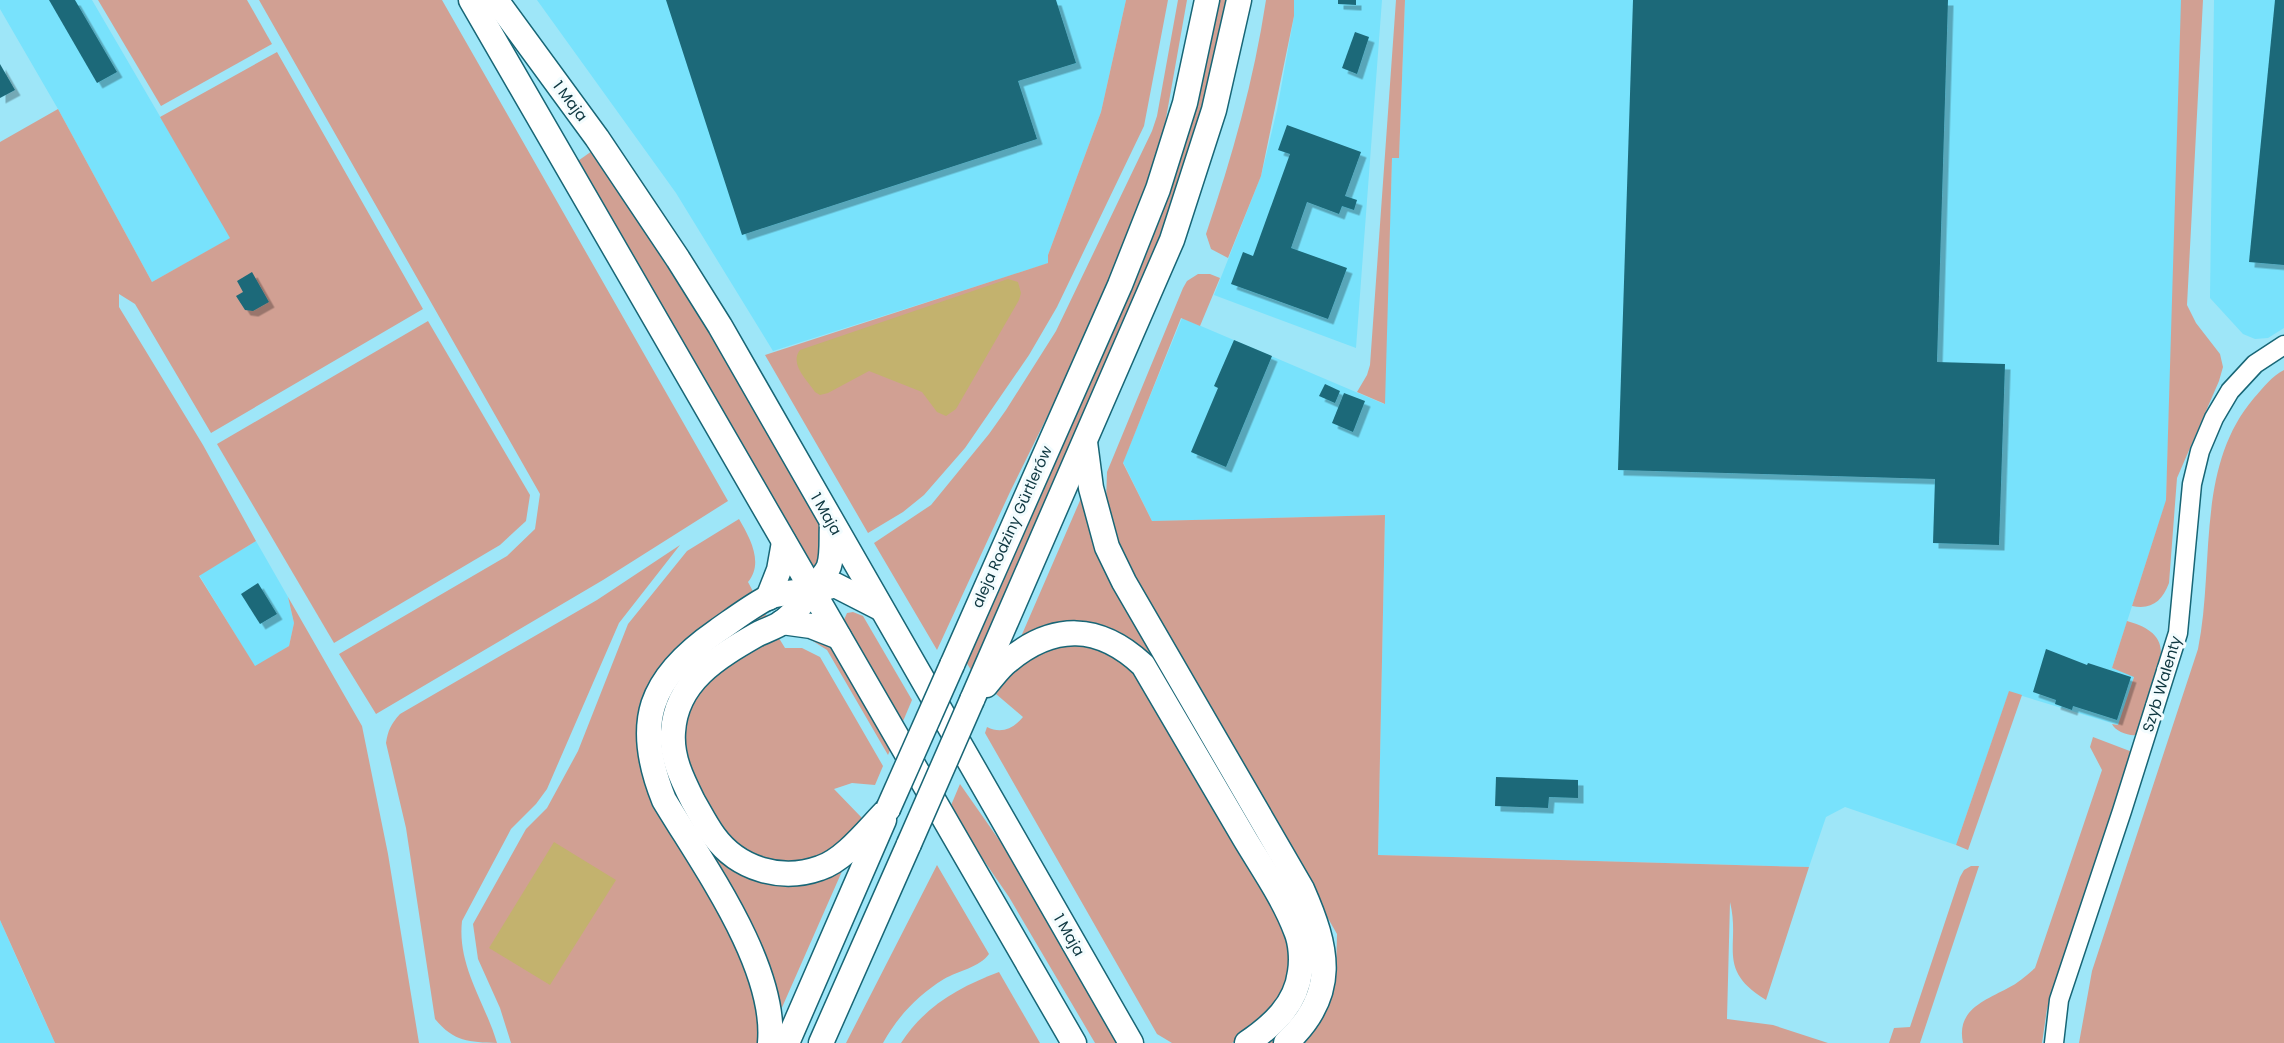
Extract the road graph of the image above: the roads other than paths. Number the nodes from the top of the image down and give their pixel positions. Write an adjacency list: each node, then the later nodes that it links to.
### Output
1 (471, 0): 8 (main road)
2 (496, 0): 7 (main road, 1 Maja)
3 (1207, 0): 15 (main road, aleja Rodziny Gürtlerów, bridge)
4 (1239, 0): 6 (main road, aleja Rodziny Gürtlerów)
5 (2284, 345): 23 (street, Szyb Walenty)
6 (1085, 439): 14 (main road, aleja Rodziny Gürtlerów); 22 (main road)
7 (832, 525): 9 (main road); 11 (main road, 1 Maja)
8 (784, 542): 9 (main road); 10 (main road)
9 (812, 591): 10 (main road); 11 (main road); 12 (main road); 13 (main road)
10 (768, 598): 16 (main road)
11 (880, 608): 20 (main road, 1 Maja)
12 (782, 622): 13 (main road); 15 (main road)
13 (839, 637): 19 (main road)
14 (972, 700): 18 (main road, aleja Rodziny Gürtlerów, bridge); 21 (main road)
15 (888, 809): 17 (main road, aleja Rodziny Gürtlerów)
16 (770, 1043)
17 (787, 1043)
18 (821, 1043)
19 (1074, 1043)
20 (1131, 1043)
21 (1247, 1043)
22 (1286, 1043)
23 (2054, 1043)

